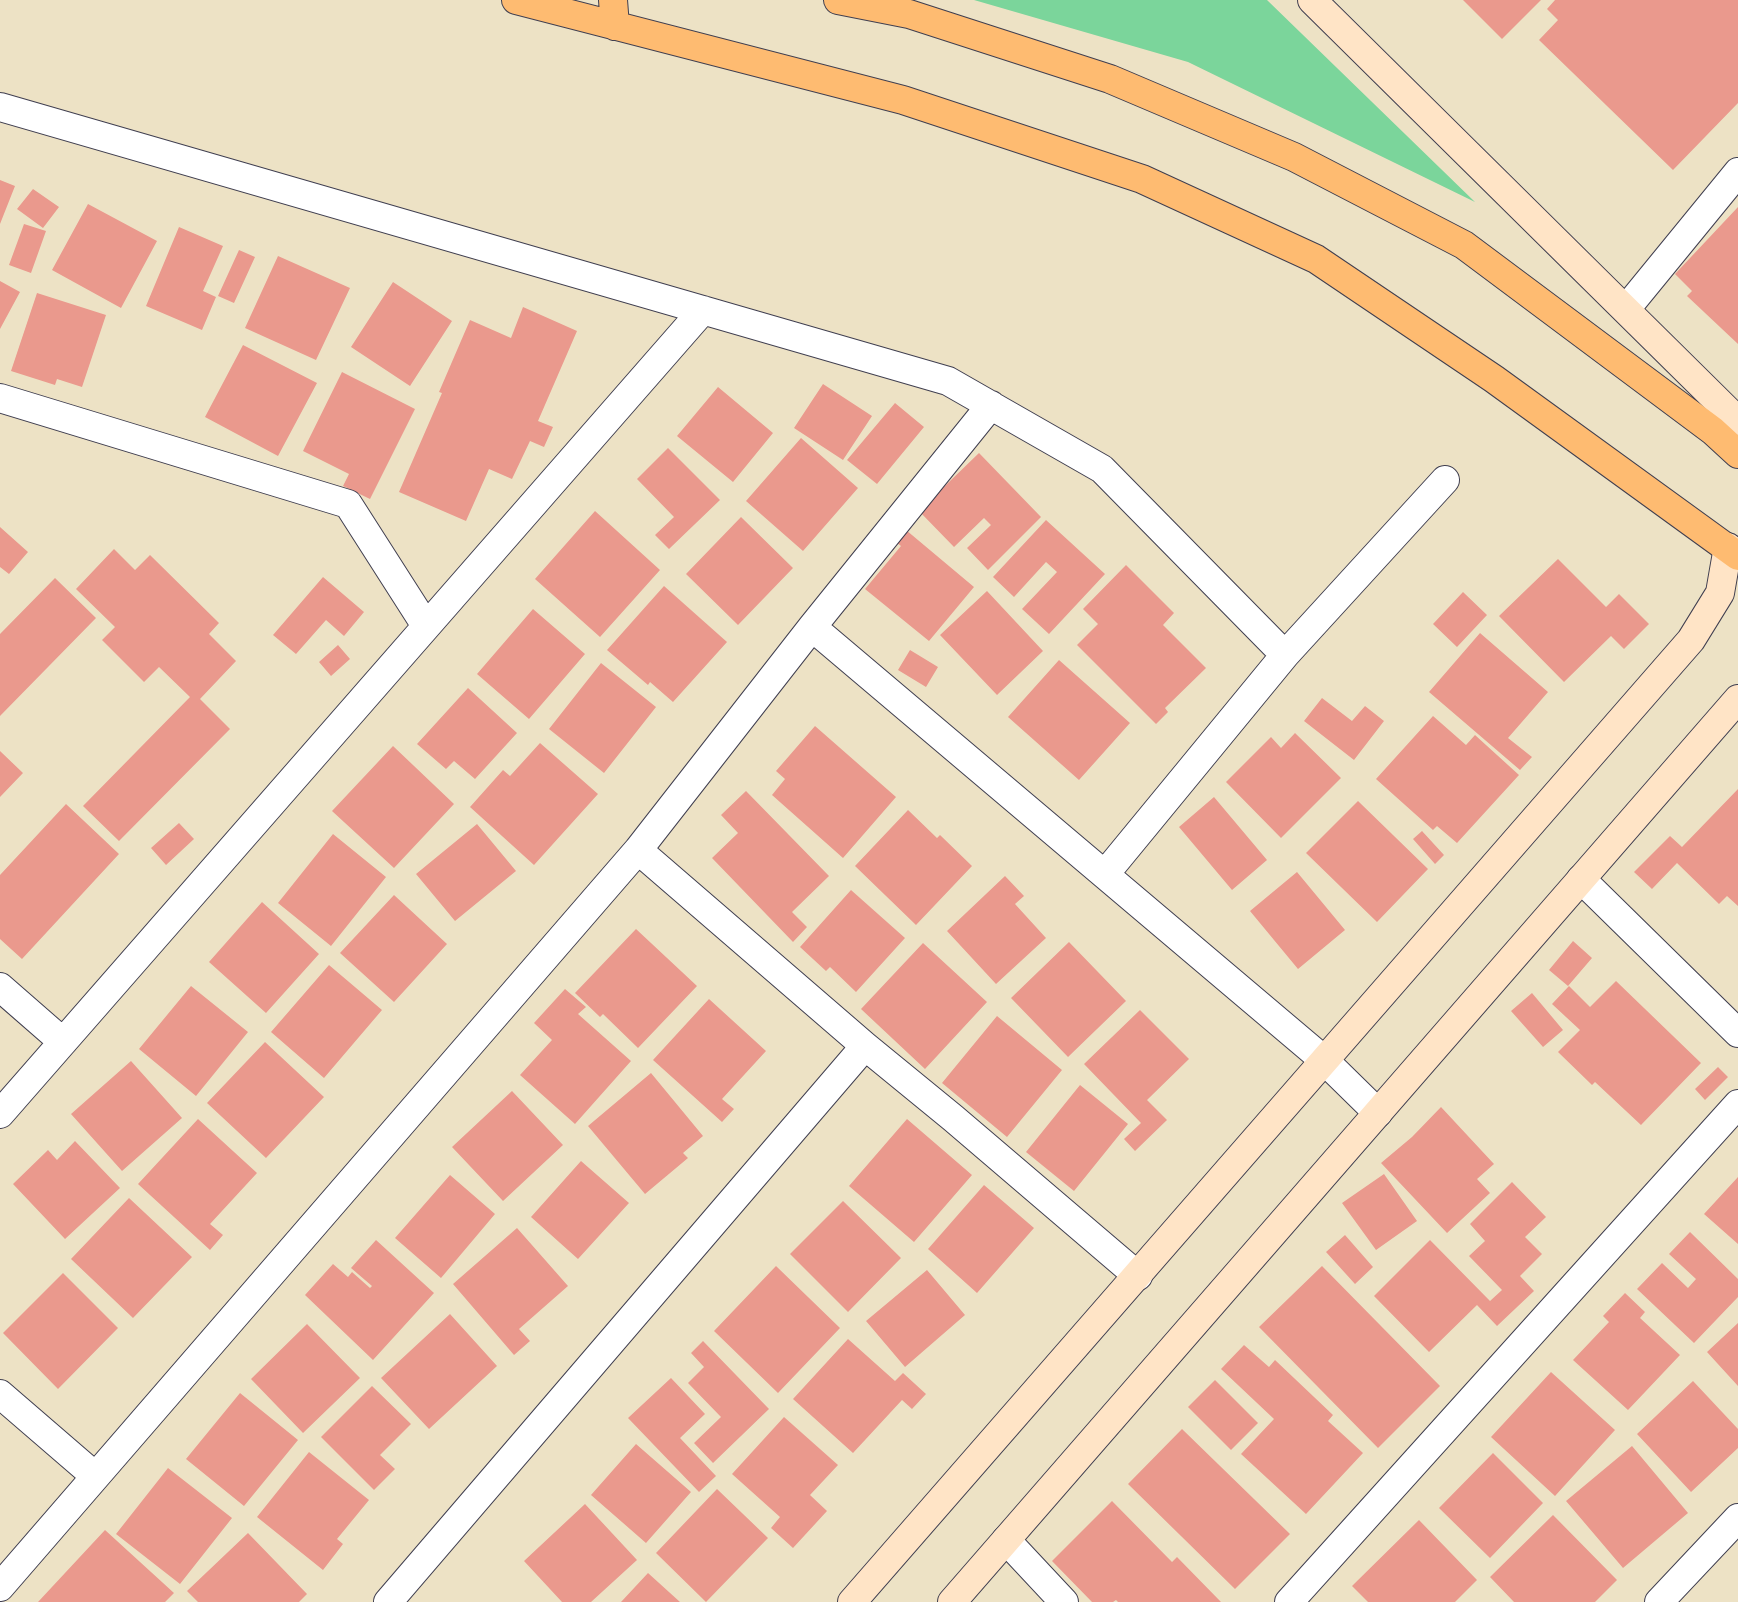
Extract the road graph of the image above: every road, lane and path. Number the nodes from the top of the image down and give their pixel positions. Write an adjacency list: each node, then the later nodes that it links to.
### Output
1 (516, 0): 4 (main road)
2 (838, 0): 12 (main road)
3 (1312, 0): 7 (main road)
4 (614, 13): 14 (main road)
5 (0, 107): 8 (street)
6 (1738, 172): 7 (street)
7 (1626, 309): 11 (main road)
8 (703, 310): 10 (street); 15 (street)
9 (0, 398): 15 (street)
10 (991, 406): 16 (street); 17 (street)
11 (1738, 421)
12 (1738, 454)
13 (1445, 480): 17 (street)
14 (1733, 552): 26 (main road)
15 (426, 626): 24 (street)
16 (812, 626): 19 (street); 20 (street)
17 (1284, 655): 20 (street)
18 (1738, 699): 21 (main road)
19 (638, 850): 25 (street); 32 (street)
20 (1104, 874): 26 (street)
21 (1581, 879): 23 (street); 28 (main road)
22 (0, 988): 24 (street)
23 (1738, 1033)
24 (63, 1042): 29 (street)
25 (865, 1046): 30 (street); 36 (street)
26 (1325, 1060): 28 (street); 30 (main road)
27 (1738, 1104): 40 (street)
28 (1378, 1113): 34 (main road)
29 (0, 1114)
30 (1138, 1276): 37 (main road)
31 (0, 1394): 32 (street)
32 (95, 1476): 35 (street)
33 (1738, 1518): 41 (street)
34 (1006, 1540): 38 (main road); 39 (street)
35 (0, 1587)
36 (388, 1602)
37 (852, 1602)
38 (952, 1602)
39 (1064, 1602)
40 (1289, 1602)
41 (1658, 1602)

